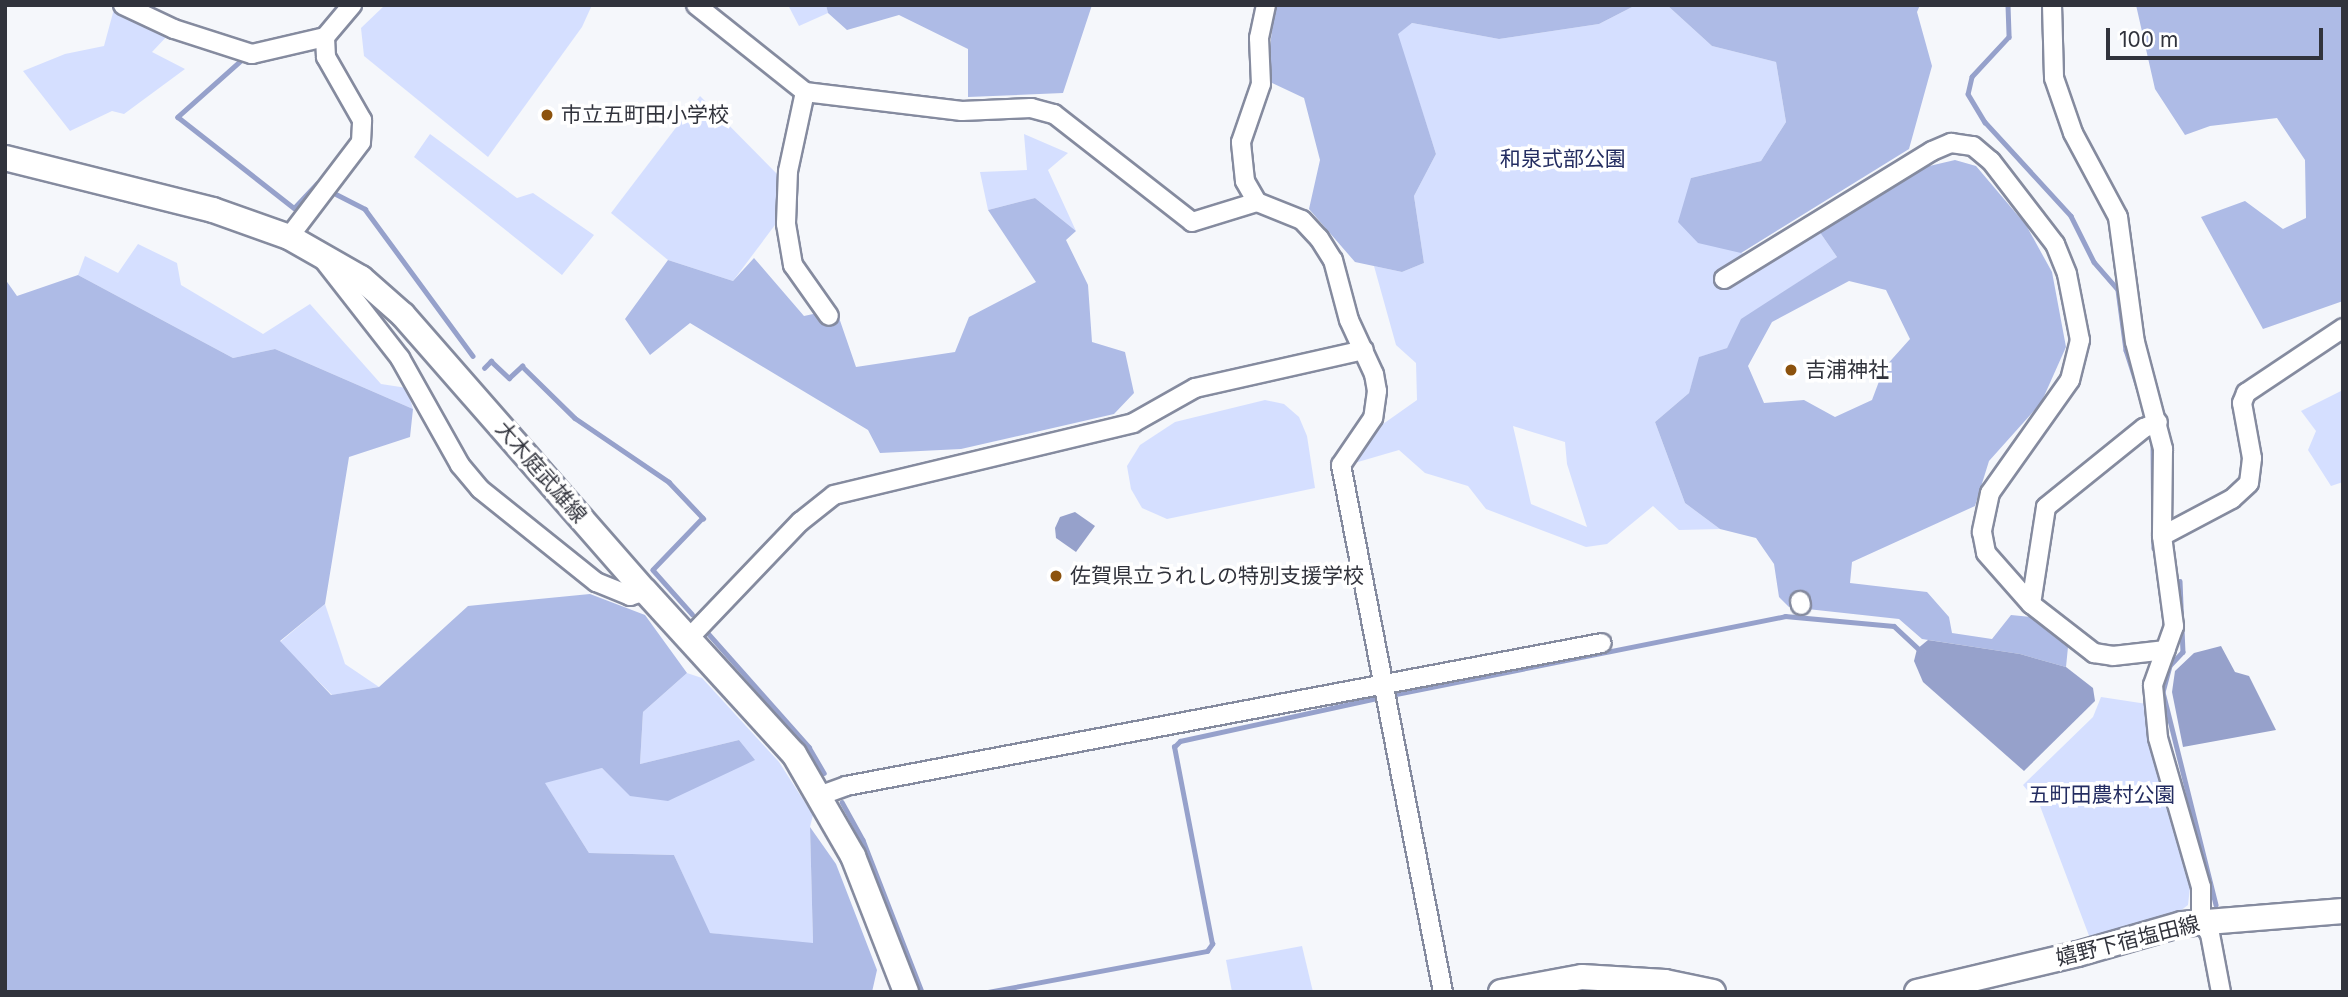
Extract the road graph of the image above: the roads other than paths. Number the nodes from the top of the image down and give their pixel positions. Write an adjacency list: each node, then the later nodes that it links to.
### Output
1 (123, 5): 6 (street)
2 (352, 5): 6 (street)
3 (696, 5): 7 (street)
4 (1266, 5): 9 (street)
5 (2052, 5): 16 (street)
6 (324, 37): 10 (street)
7 (805, 92): 9 (street); 13 (street)
8 (5, 158): 10 (main road, 大木庭武雄線)
9 (1257, 202): 15 (street)
10 (289, 237): 11 (main road, 大木庭武雄線)
11 (318, 252): 18 (main road, 大木庭武雄線); 18 (street)
12 (1724, 279): 19 (street)
13 (829, 316)
14 (2343, 328): 17 (street)
15 (1364, 350): 20 (street); 23 (street)
16 (2151, 425): 17 (street); 19 (street)
17 (2162, 536): 22 (street)
18 (645, 592): 20 (main road, 大木庭武雄線)
19 (2031, 604): 22 (street)
20 (689, 638): 24 (main road, 大木庭武雄線)
21 (1602, 643): 23 (street)
22 (2166, 650): 26 (street)
23 (1382, 684): 24 (street); 28 (street)
24 (818, 796): 27 (main road, 大木庭武雄線)
25 (2343, 911): 26 (main road, 嬉野下宿塩田線)
26 (2201, 921): 31 (main road, 嬉野下宿塩田線); 32 (street)
27 (906, 992)
28 (1443, 992)
29 (1501, 992): 30 (main road)
30 (1713, 992)
31 (1917, 992)
32 (2221, 992)

